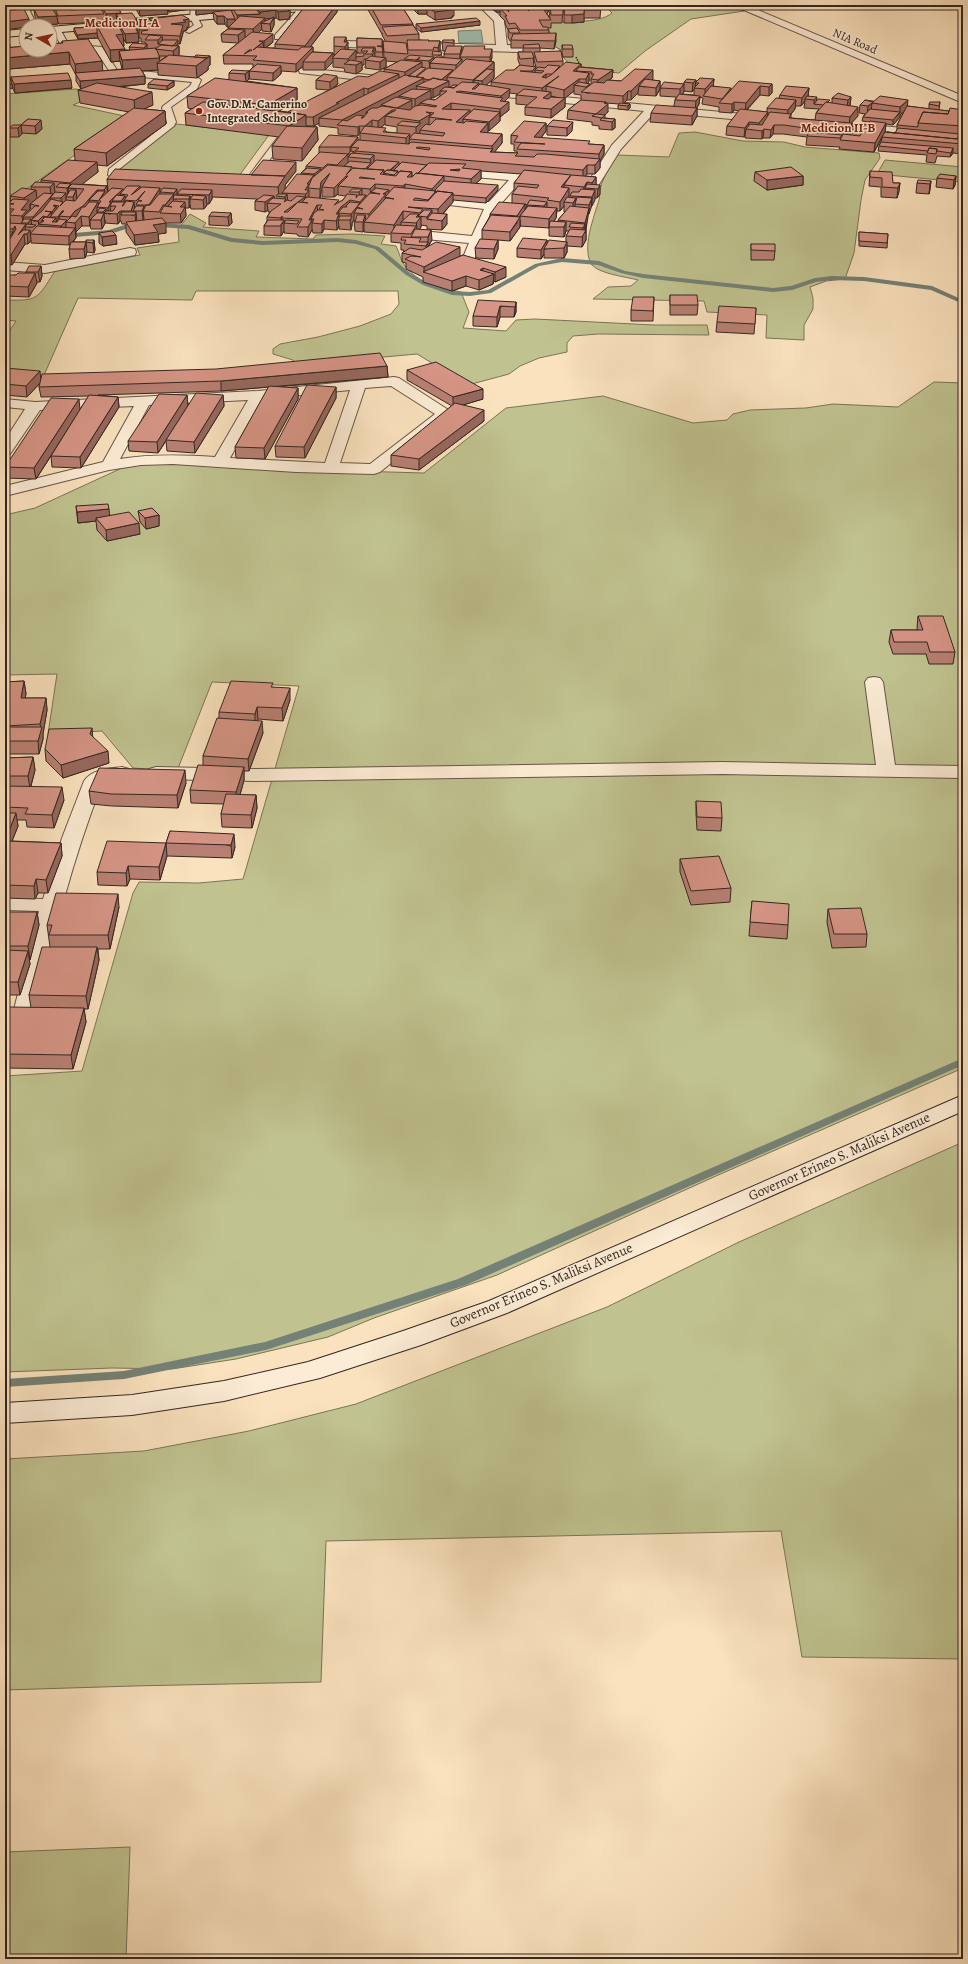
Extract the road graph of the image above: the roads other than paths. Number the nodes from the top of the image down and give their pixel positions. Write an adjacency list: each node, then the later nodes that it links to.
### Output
1 (34, 5): 7 (lane)
2 (195, 5): 8 (lane)
3 (336, 5): 6 (street)
4 (483, 5): 17 (street)
5 (737, 5): 26 (street, NIA Road)
6 (304, 8): 8 (street); 13 (lane)
7 (30, 18)
8 (194, 18): 9 (street); 10 (lane)
9 (58, 30)
10 (189, 31)
11 (18, 33): 12 (street)
12 (5, 34)
13 (278, 37)
14 (58, 39): 36 (lane)
15 (5, 44): 19 (lane)
16 (344, 44): 17 (street)
17 (508, 49): 18 (street); 20 (street)
18 (555, 50)
19 (18, 53)
20 (514, 62)
21 (304, 70): 23 (street)
22 (496, 80): 25 (street)
23 (397, 81)
24 (468, 90): 25 (street)
25 (483, 92): 27 (street)
26 (963, 100)
27 (652, 110): 28 (street); 33 (street)
28 (776, 120)
29 (846, 126): 30 (street)
30 (963, 136)
31 (281, 139): 37 (lane)
32 (588, 165): 33 (street)
33 (603, 166): 35 (street)
34 (440, 170): 35 (street)
35 (518, 177): 39 (street)
36 (144, 181)
37 (246, 185)
38 (410, 197): 39 (street)
39 (492, 206): 41 (street)
40 (398, 233): 41 (street)
41 (477, 240): 44 (street)
42 (130, 252): 43 (street)
43 (5, 266)
44 (428, 278)
45 (359, 384): 46 (street); 53 (street); 53 (street)
46 (258, 395): 47 (street); 51 (street)
47 (144, 401): 49 (street); 52 (street)
48 (5, 403): 49 (street)
49 (35, 406): 50 (street)
50 (5, 451)
51 (221, 461): 52 (street); 53 (street)
52 (109, 465): 54 (street)
53 (330, 468)
54 (5, 492)
55 (874, 682): 56 (street)
56 (886, 769): 57 (street); 59 (street)
57 (963, 772)
58 (5, 904): 59 (street)
59 (50, 906): 60 (street)
60 (23, 1017)
61 (963, 1102): 62 (street, Governor Erineo S. Maliksi Avenue)
62 (5, 1413)

